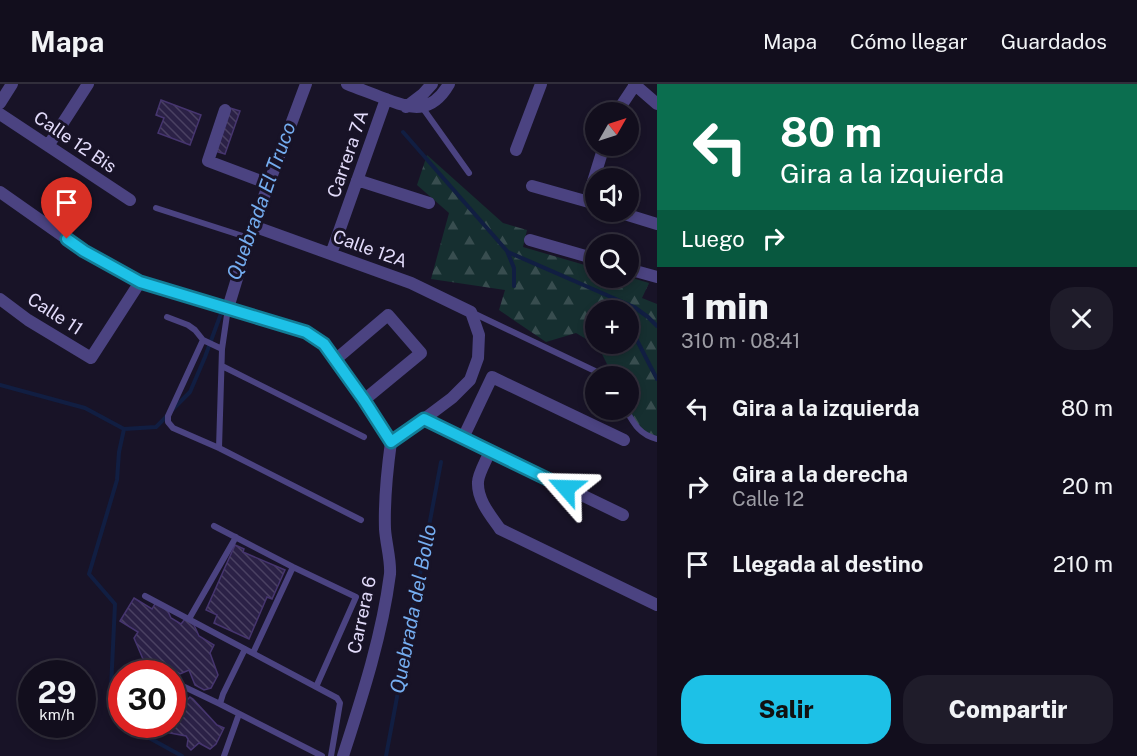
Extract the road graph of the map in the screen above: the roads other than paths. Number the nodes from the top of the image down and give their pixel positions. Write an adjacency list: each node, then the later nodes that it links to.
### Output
1 (12, 84): 11 (street)
2 (88, 84): 17 (street)
3 (306, 84): 21 (street)
4 (346, 84): 9 (street)
5 (432, 84): 13 (street)
6 (449, 84): 14 (street)
7 (541, 84): 18 (street)
8 (635, 85): 10 (street); 12 (street)
9 (386, 99): 13 (street); 20 (street, Carrera 7A)
10 (623, 102)
11 (0, 103)
12 (657, 104)
13 (406, 107): 14 (street)
14 (422, 107): 19 (lane)
15 (225, 110): 21 (street)
16 (0, 114): 17 (street, Calle 12 Bis)
17 (48, 146): 24 (street, Calle 12 Bis)
18 (516, 150)
19 (469, 173)
20 (357, 180): 26 (street); 32 (street, Carrera 7A)
21 (269, 184): 30 (street)
22 (532, 186): 25 (street)
23 (0, 192): 36 (street)
24 (130, 200)
25 (585, 201)
26 (429, 203)
27 (156, 208): 30 (lane)
28 (639, 218): 29 (street)
29 (657, 224)
30 (252, 232): 32 (street, Calle 12A); 38 (street)
31 (530, 240): 33 (street)
32 (331, 254): 39 (street, Calle 12A)
33 (585, 256)
34 (639, 272): 35 (street)
35 (657, 277)
36 (140, 282): 37 (street, Calle 11); 38 (street)
37 (0, 299)
38 (228, 308): 42 (lane); 43 (street)
39 (471, 312): 45 (lane); 47 (street)
40 (167, 317): 41 (lane)
41 (203, 340): 42 (lane); 54 (lane)
42 (222, 349): 44 (lane)
43 (335, 360): 46 (street); 46 (street)
44 (222, 366): 49 (lane); 54 (lane)
45 (585, 366)
46 (364, 400): 53 (street)
47 (424, 419): 50 (street); 53 (street)
48 (631, 420): 51 (lane)
49 (364, 437)
50 (463, 438): 52 (street); 55 (street)
51 (657, 439)
52 (624, 440)
53 (391, 442): 73 (street, Carrera 6)
54 (219, 448): 57 (lane)
55 (490, 451): 56 (street); 62 (street)
56 (623, 515)
57 (361, 520)
58 (214, 526): 59 (lane)
59 (236, 537): 60 (lane); 63 (lane)
60 (293, 567): 65 (lane); 66 (lane)
61 (145, 596): 63 (lane)
62 (657, 605)
63 (189, 619): 64 (lane)
64 (245, 649): 65 (lane); 68 (lane)
65 (253, 653): 66 (lane)
66 (316, 687): 72 (lane)
67 (186, 688): 68 (lane)
68 (220, 704): 69 (lane)
69 (239, 714): 70 (lane); 71 (lane)
70 (224, 756)
71 (322, 756)
72 (331, 756)
73 (343, 756)

